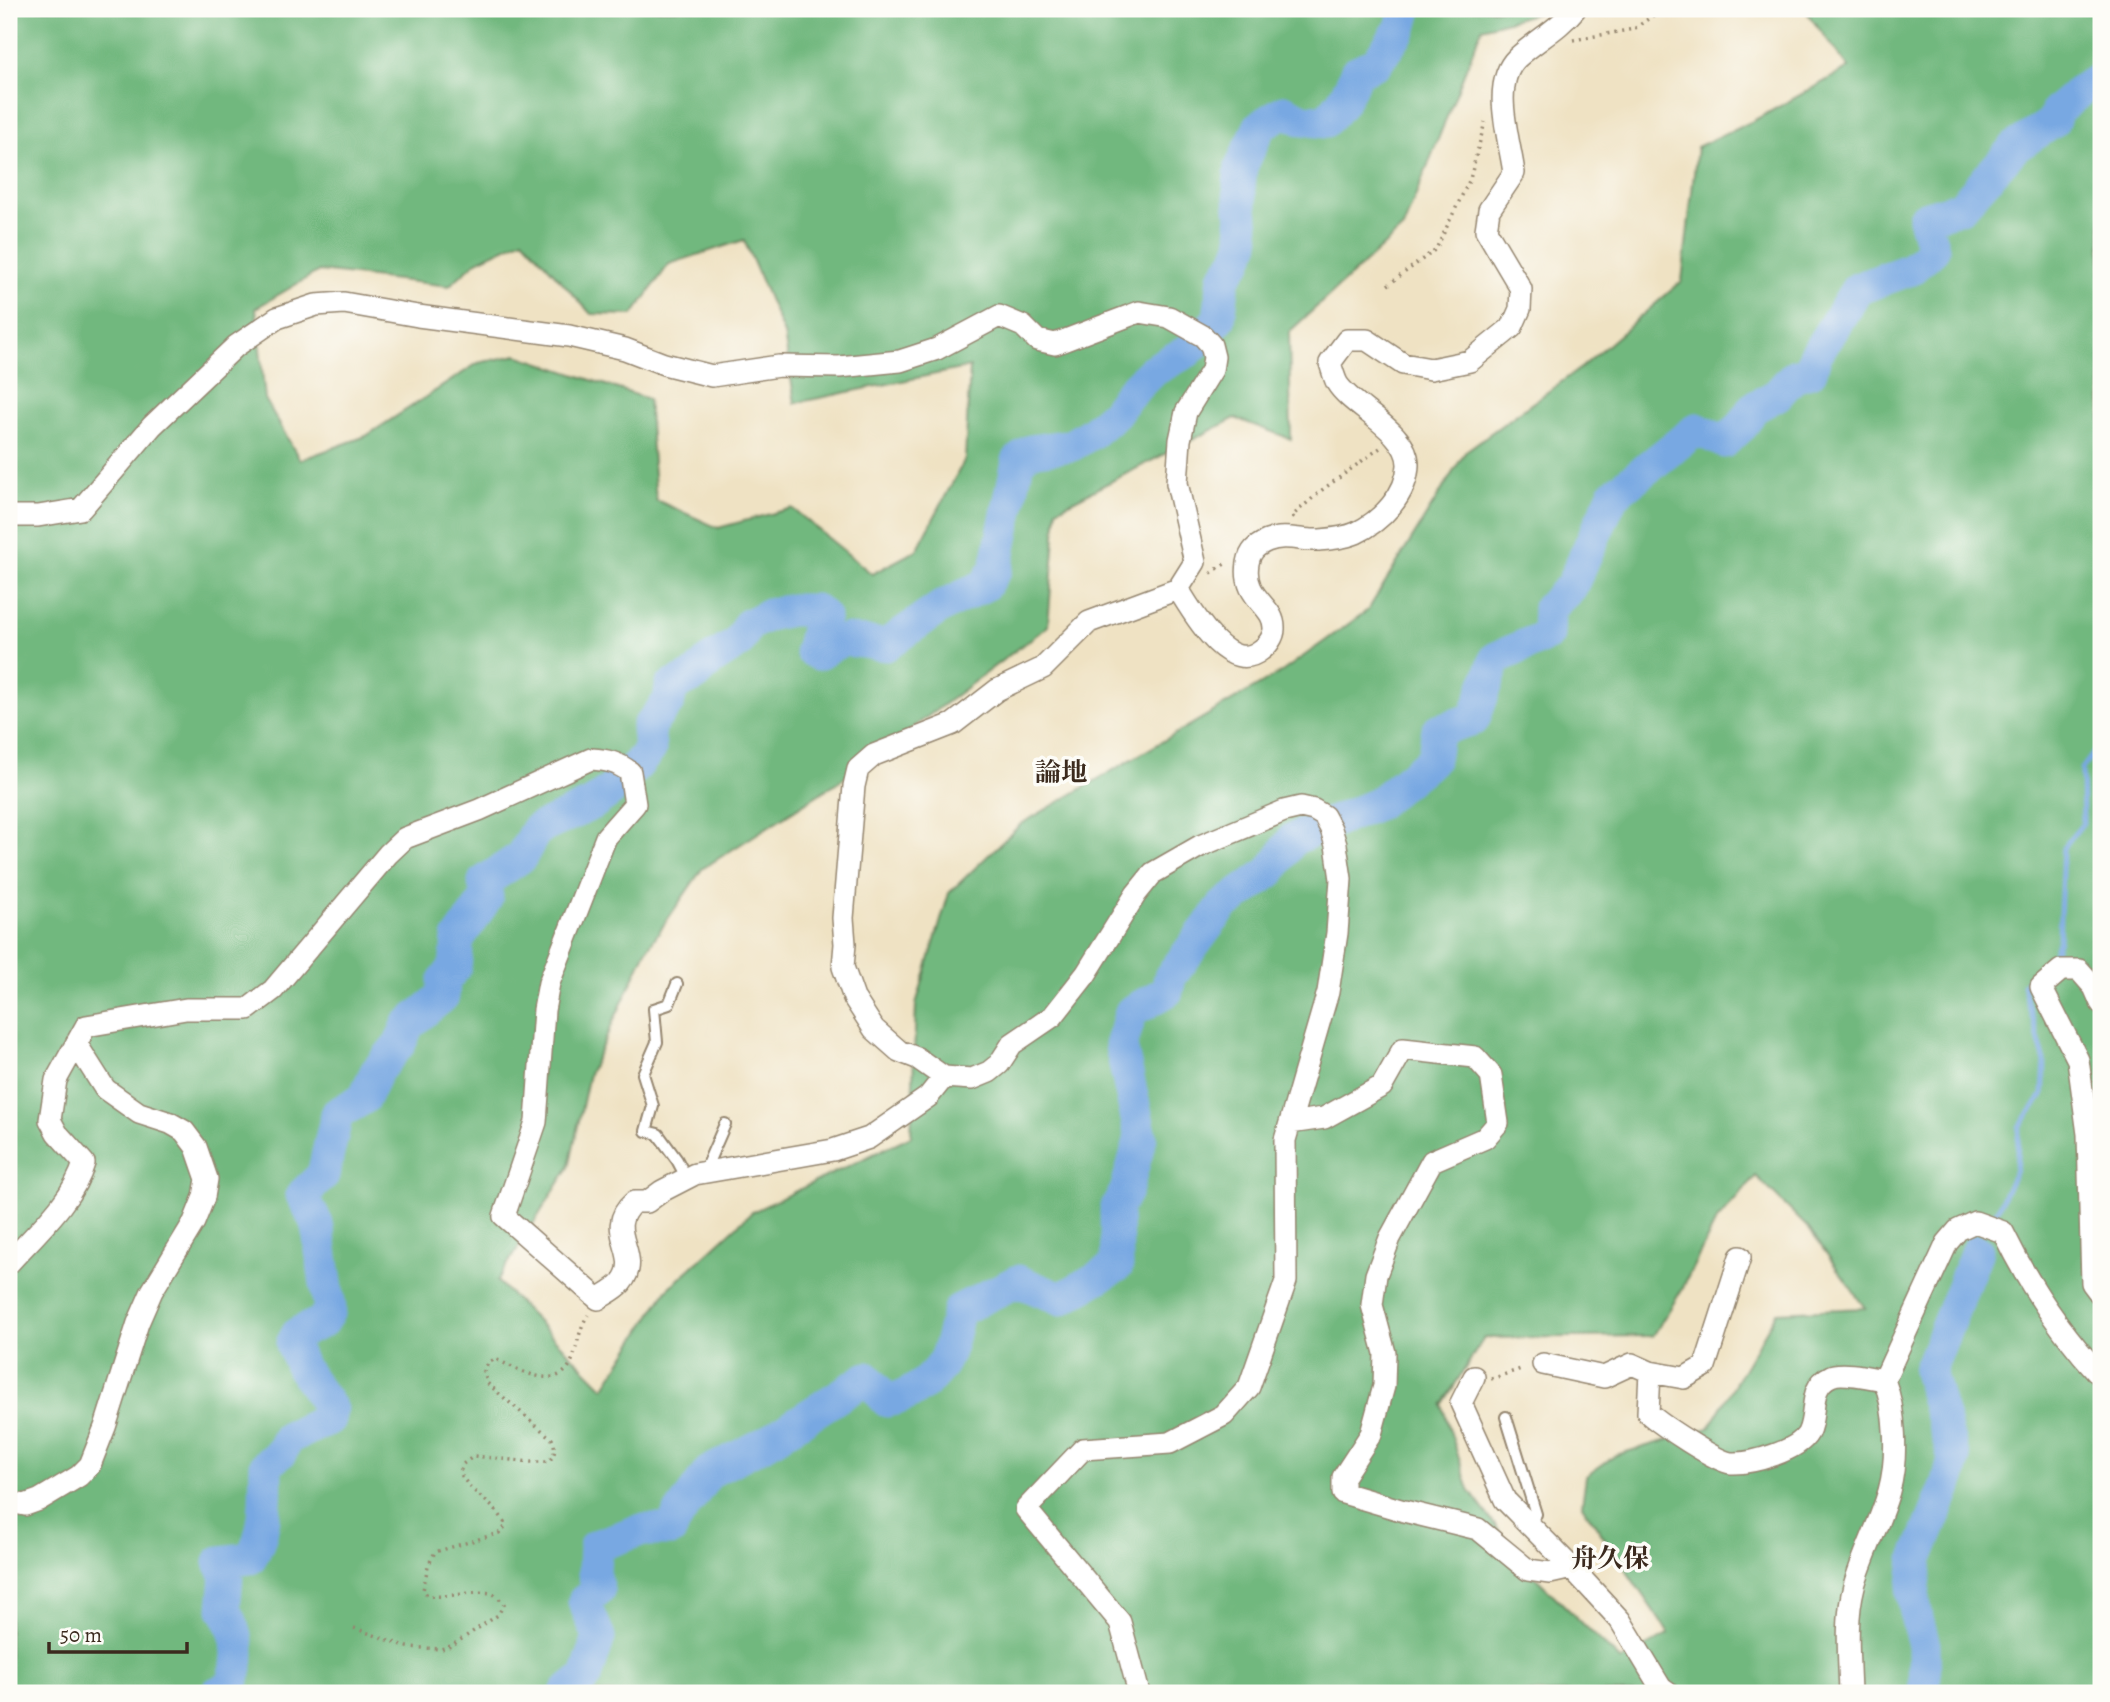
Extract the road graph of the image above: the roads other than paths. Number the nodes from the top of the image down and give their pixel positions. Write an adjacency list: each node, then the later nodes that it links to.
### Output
1 (1575, 9): 3 (street)
2 (9, 516): 3 (street)
3 (1178, 589): 7 (street)
4 (677, 984): 10 (lane)
5 (2101, 1003): 13 (street)
6 (77, 1045): 10 (street); 12 (street); 20 (street)
7 (944, 1077): 8 (street); 10 (street)
8 (1290, 1123): 22 (street); 23 (street)
9 (725, 1124): 10 (lane)
10 (695, 1175)
11 (1740, 1256): 15 (street)
12 (9, 1263)
13 (2101, 1294)
14 (1543, 1364): 15 (street)
15 (1650, 1372): 18 (street)
16 (2101, 1376): 18 (street)
17 (1474, 1377): 21 (street)
18 (1884, 1380): 25 (street)
19 (1506, 1417): 21 (lane)
20 (9, 1502)
21 (1527, 1523): 22 (street)
22 (1572, 1568): 24 (street)
23 (1139, 1693)
24 (1668, 1693)
25 (1850, 1693)

